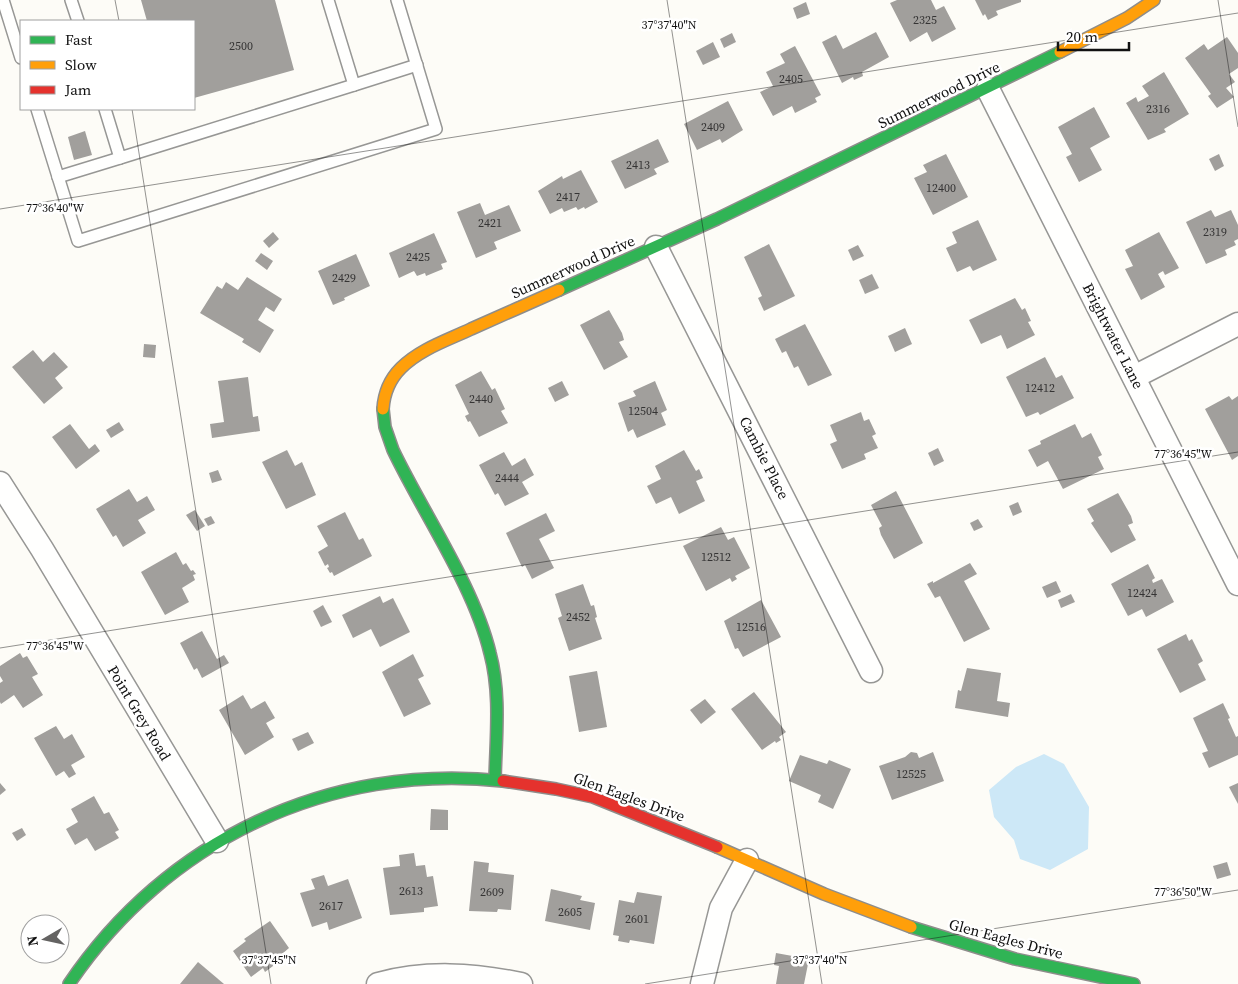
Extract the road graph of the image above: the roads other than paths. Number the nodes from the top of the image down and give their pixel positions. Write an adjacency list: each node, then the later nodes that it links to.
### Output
1 (4, 0): 7 (lane)
2 (72, 0): 6 (lane)
3 (328, 0): 9 (lane)
4 (397, 0): 8 (lane)
5 (1154, 0): 10 (street, Summerwood Drive)
6 (78, 20)
7 (20, 55)
8 (417, 65): 9 (lane); 14 (lane)
9 (354, 85): 13 (lane)
10 (988, 88): 15 (street, Summerwood Drive); 17 (street, Brightwater Lane)
11 (37, 110): 14 (lane)
12 (105, 110): 13 (lane)
13 (120, 158): 14 (lane)
14 (58, 177)
15 (656, 246): 20 (street, Cambie Place); 21 (street, Summerwood Drive)
16 (1238, 324): 17 (street)
17 (1134, 377): 19 (street, Brightwater Lane)
18 (0, 483): 22 (street, Point Grey Road)
19 (1238, 584)
20 (871, 671)
21 (495, 779): 22 (street, Glen Eagles Drive); 23 (street, Glen Eagles Drive)
22 (217, 840): 25 (street, Glen Eagles Drive)
23 (747, 860): 24 (street, Glen Eagles Drive); 28 (street)
24 (1048, 975): 29 (street, Glen Eagles Drive)
25 (69, 984)
26 (378, 984): 27 (street)
27 (521, 984)
28 (702, 984)
29 (1134, 984)

